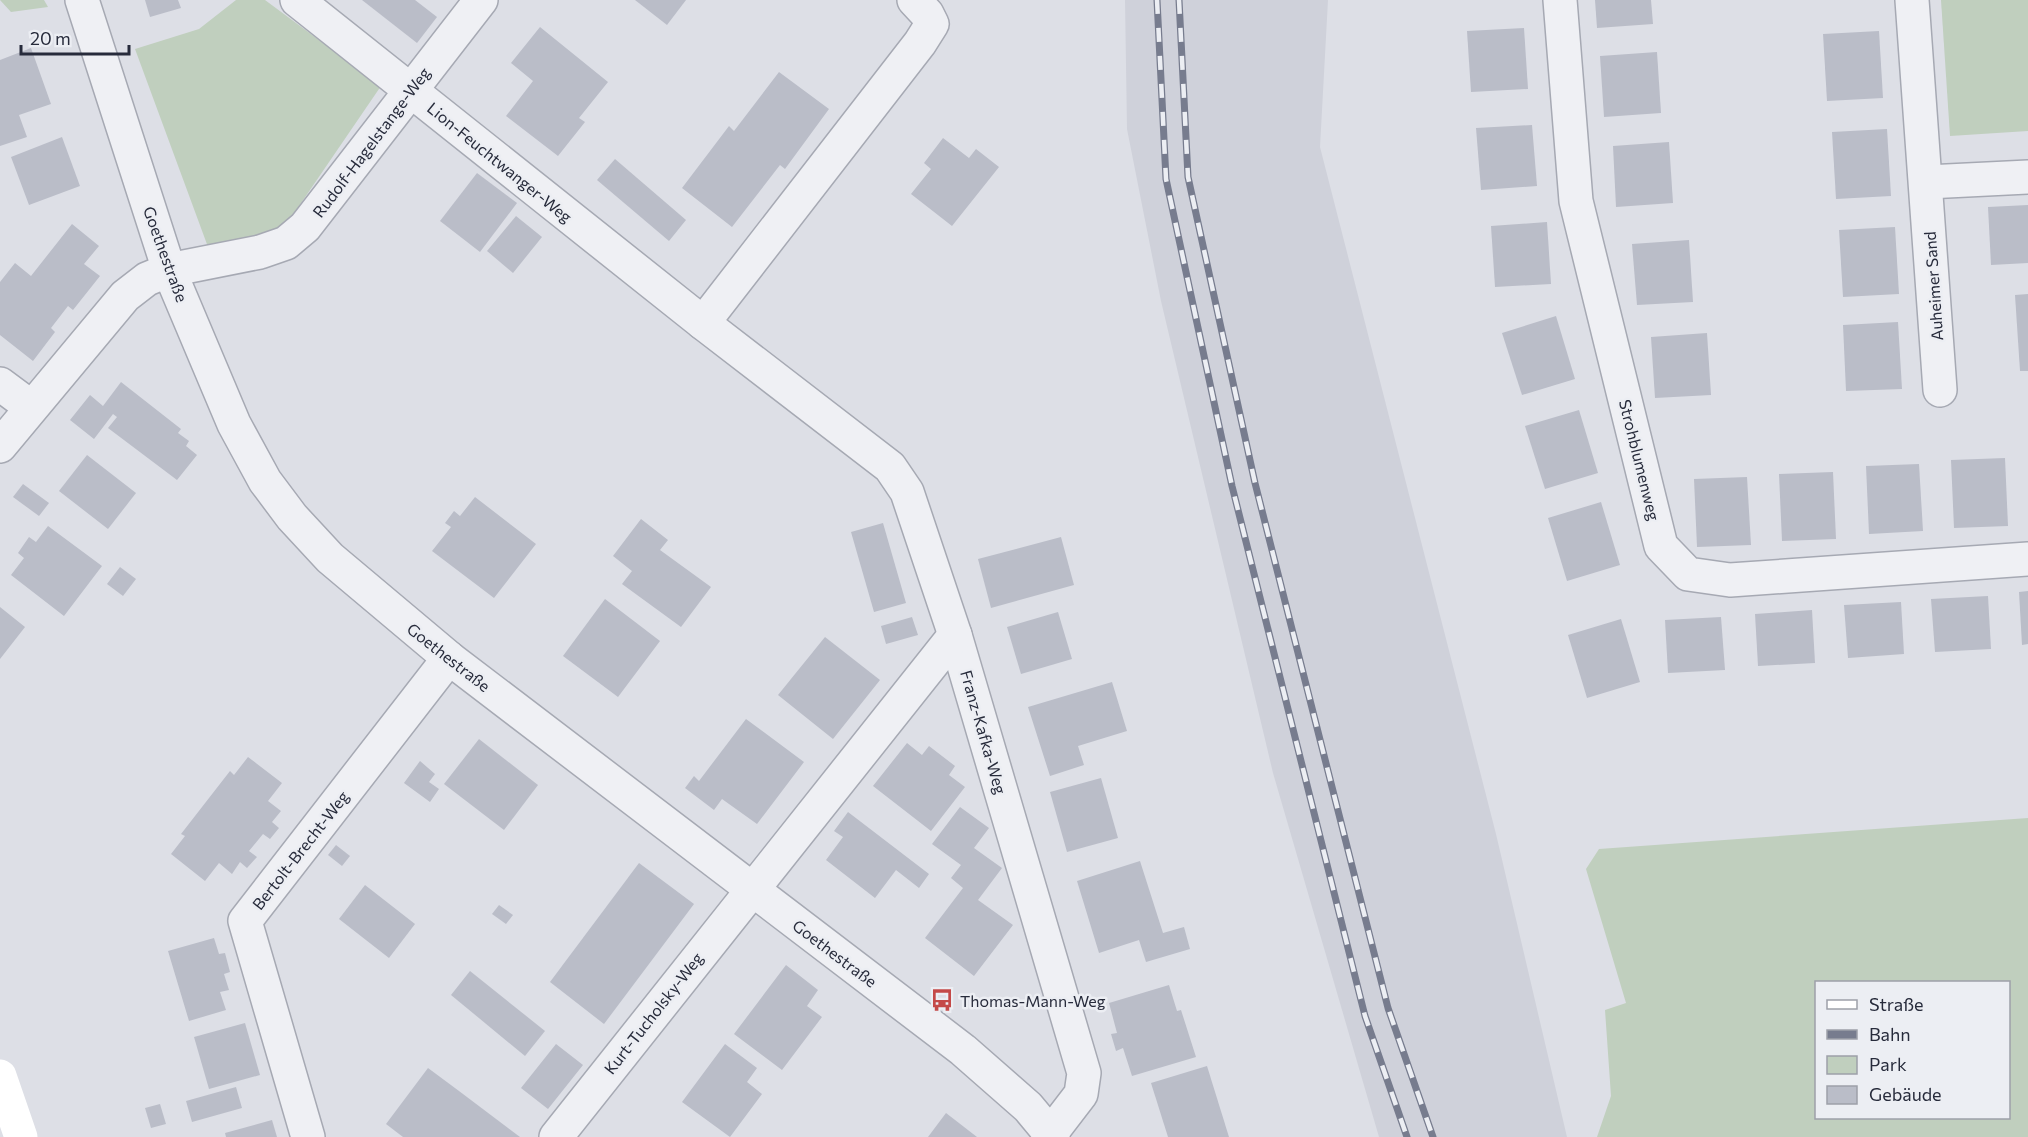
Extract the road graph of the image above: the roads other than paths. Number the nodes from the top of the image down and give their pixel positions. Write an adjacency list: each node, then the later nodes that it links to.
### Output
1 (82, 0): 10 (street, Goethestraße)
2 (297, 0): 7 (street, Lion-Feuchtwanger-Weg)
3 (481, 0): 7 (street, Rudolf-Hagelstange-Weg)
4 (914, 0): 11 (street)
5 (1560, 0): 16 (street, Strohblumenweg)
6 (1912, 0): 9 (street, Auheimer Sand)
7 (410, 90): 10 (street, Rudolf-Hagelstange-Weg); 11 (street, Lion-Feuchtwanger-Weg)
8 (2028, 177): 9 (street)
9 (1927, 182): 13 (street, Auheimer Sand)
10 (169, 270): 14 (street, Rudolf-Hagelstange-Weg); 18 (street, Goethestraße)
11 (703, 323): 17 (street, Lion-Feuchtwanger-Weg)
12 (0, 384): 14 (street)
13 (1940, 390)
14 (31, 407): 15 (street, Rudolf-Hagelstange-Weg)
15 (0, 446)
16 (2028, 559)
17 (955, 635): 19 (street); 21 (street, Franz-Kafka-Weg)
18 (449, 658): 19 (street, Goethestraße); 23 (street, Bertolt-Brecht-Weg)
19 (751, 889): 21 (street, Goethestraße); 24 (street, Kurt-Tucholsky-Weg)
20 (0, 1076): 22 (main road)
21 (1051, 1136)
22 (21, 1137)
23 (308, 1137)
24 (556, 1137)

